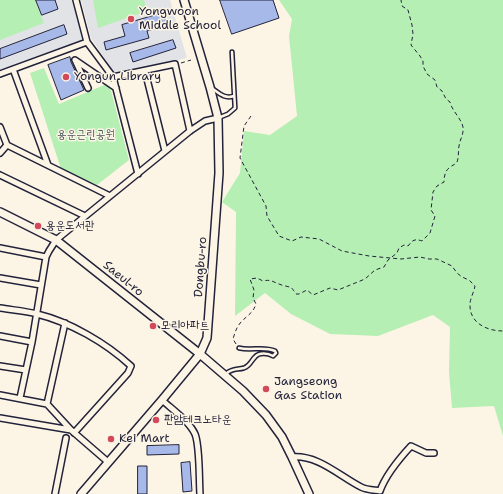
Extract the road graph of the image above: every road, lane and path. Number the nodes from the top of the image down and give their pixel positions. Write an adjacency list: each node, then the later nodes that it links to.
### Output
1 (76, 0): 4 (street)
2 (184, 0): 12 (main road, Dongbu-ro)
3 (401, 0): 32 (path)
4 (87, 42): 8 (street); 11 (street)
5 (232, 52): 15 (lane)
6 (191, 60): 7 (path)
7 (174, 64): 9 (street); 19 (street)
8 (13, 69): 10 (street); 23 (street)
9 (145, 71): 11 (street); 21 (street)
10 (0, 74)
11 (113, 77): 14 (street)
12 (210, 87): 15 (lane); 17 (main road, Dongbu-ro)
13 (88, 88): 14 (street)
14 (116, 88): 24 (street)
15 (234, 96): 17 (lane)
16 (251, 116): 32 (path)
17 (218, 118): 19 (street); 42 (main road, Dongbu-ro)
18 (0, 127): 20 (street)
19 (190, 131): 21 (street)
20 (7, 146): 22 (street); 23 (street)
21 (165, 151): 24 (street)
22 (0, 153)
23 (48, 165): 26 (street)
24 (138, 174): 26 (street)
25 (0, 176): 28 (street)
26 (110, 196): 28 (street)
27 (0, 212): 29 (main road, Saeul-ro)
28 (85, 216): 29 (street)
29 (56, 240): 31 (street); 42 (main road, Saeul-ro)
30 (0, 248): 31 (street)
31 (46, 257): 34 (street)
32 (391, 257): 38 (path); 41 (path)
33 (0, 278): 34 (street)
34 (41, 285): 36 (street)
35 (0, 308): 36 (street)
36 (37, 314): 37 (street); 40 (street)
37 (65, 323): 49 (street); 51 (street)
38 (503, 331)
39 (0, 336): 40 (street)
40 (32, 342): 44 (street)
41 (239, 348): 45 (lane)
42 (200, 354): 45 (main road, Saeul-ro); 48 (main road, Dongbu-ro)
43 (0, 366): 44 (street)
44 (26, 370): 47 (street)
45 (224, 375): 54 (main road, Saeul-ro)
46 (0, 395): 47 (street)
47 (20, 398): 49 (street)
48 (162, 400): 55 (main road, Dongbu-ro); 59 (street)
49 (47, 404): 51 (street)
50 (0, 418): 51 (street)
51 (73, 431): 55 (street)
52 (66, 438): 57 (street)
53 (434, 453): 56 (street)
54 (292, 457): 56 (street); 60 (main road, Saeul-ro)
55 (108, 462): 58 (main road, Dongbu-ro)
56 (381, 493)
57 (55, 494)
58 (81, 494)
59 (200, 494)
60 (309, 494)

